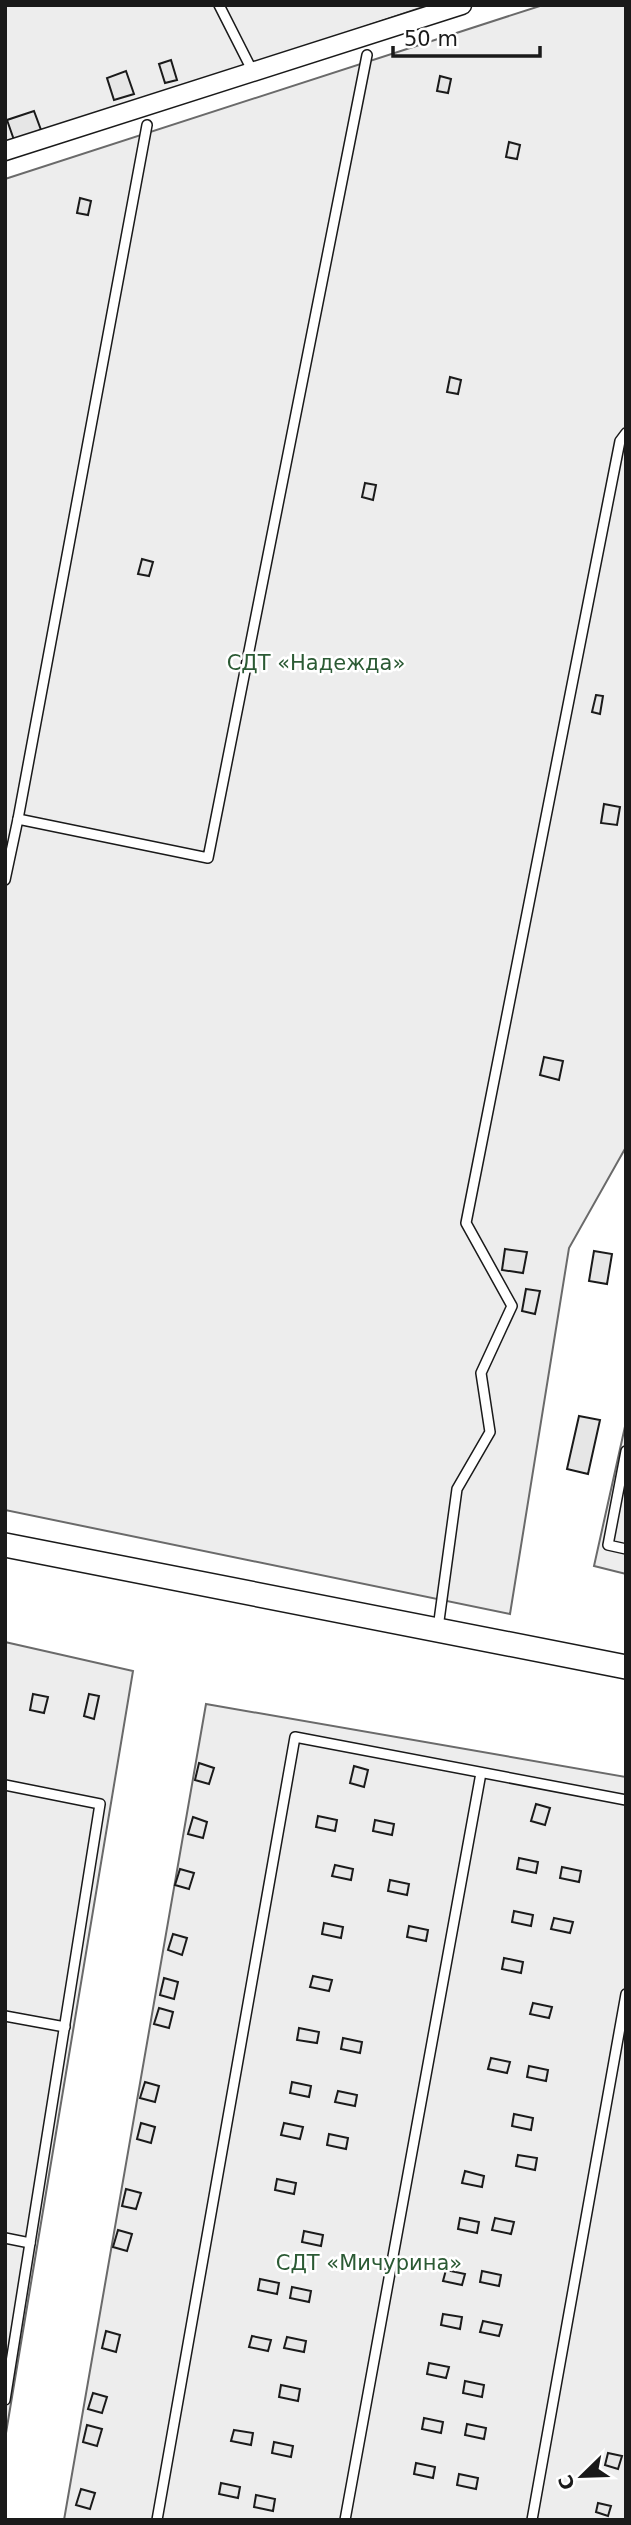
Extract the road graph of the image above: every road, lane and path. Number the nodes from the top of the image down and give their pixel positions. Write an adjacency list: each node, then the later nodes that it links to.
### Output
1 (219, 5): 4 (lane)
2 (463, 5): 4 (street)
3 (367, 55): 8 (lane)
4 (254, 73): 6 (street)
5 (147, 125): 8 (lane)
6 (5, 151)
7 (626, 433): 13 (lane)
8 (18, 819): 9 (lane)
9 (5, 880)
10 (626, 1451): 12 (lane)
11 (5, 1545): 13 (street)
12 (626, 1549)
13 (438, 1630): 14 (street)
14 (626, 1667)
15 (481, 1773): 17 (lane); 24 (lane); 25 (lane)
16 (5, 1785): 20 (lane)
17 (626, 1800)
18 (626, 1994): 26 (lane)
19 (5, 2016): 20 (lane)
20 (65, 2027): 22 (lane)
21 (5, 2238): 22 (lane)
22 (30, 2243): 23 (lane)
23 (5, 2400)
24 (158, 2520)
25 (345, 2520)
26 (532, 2520)

